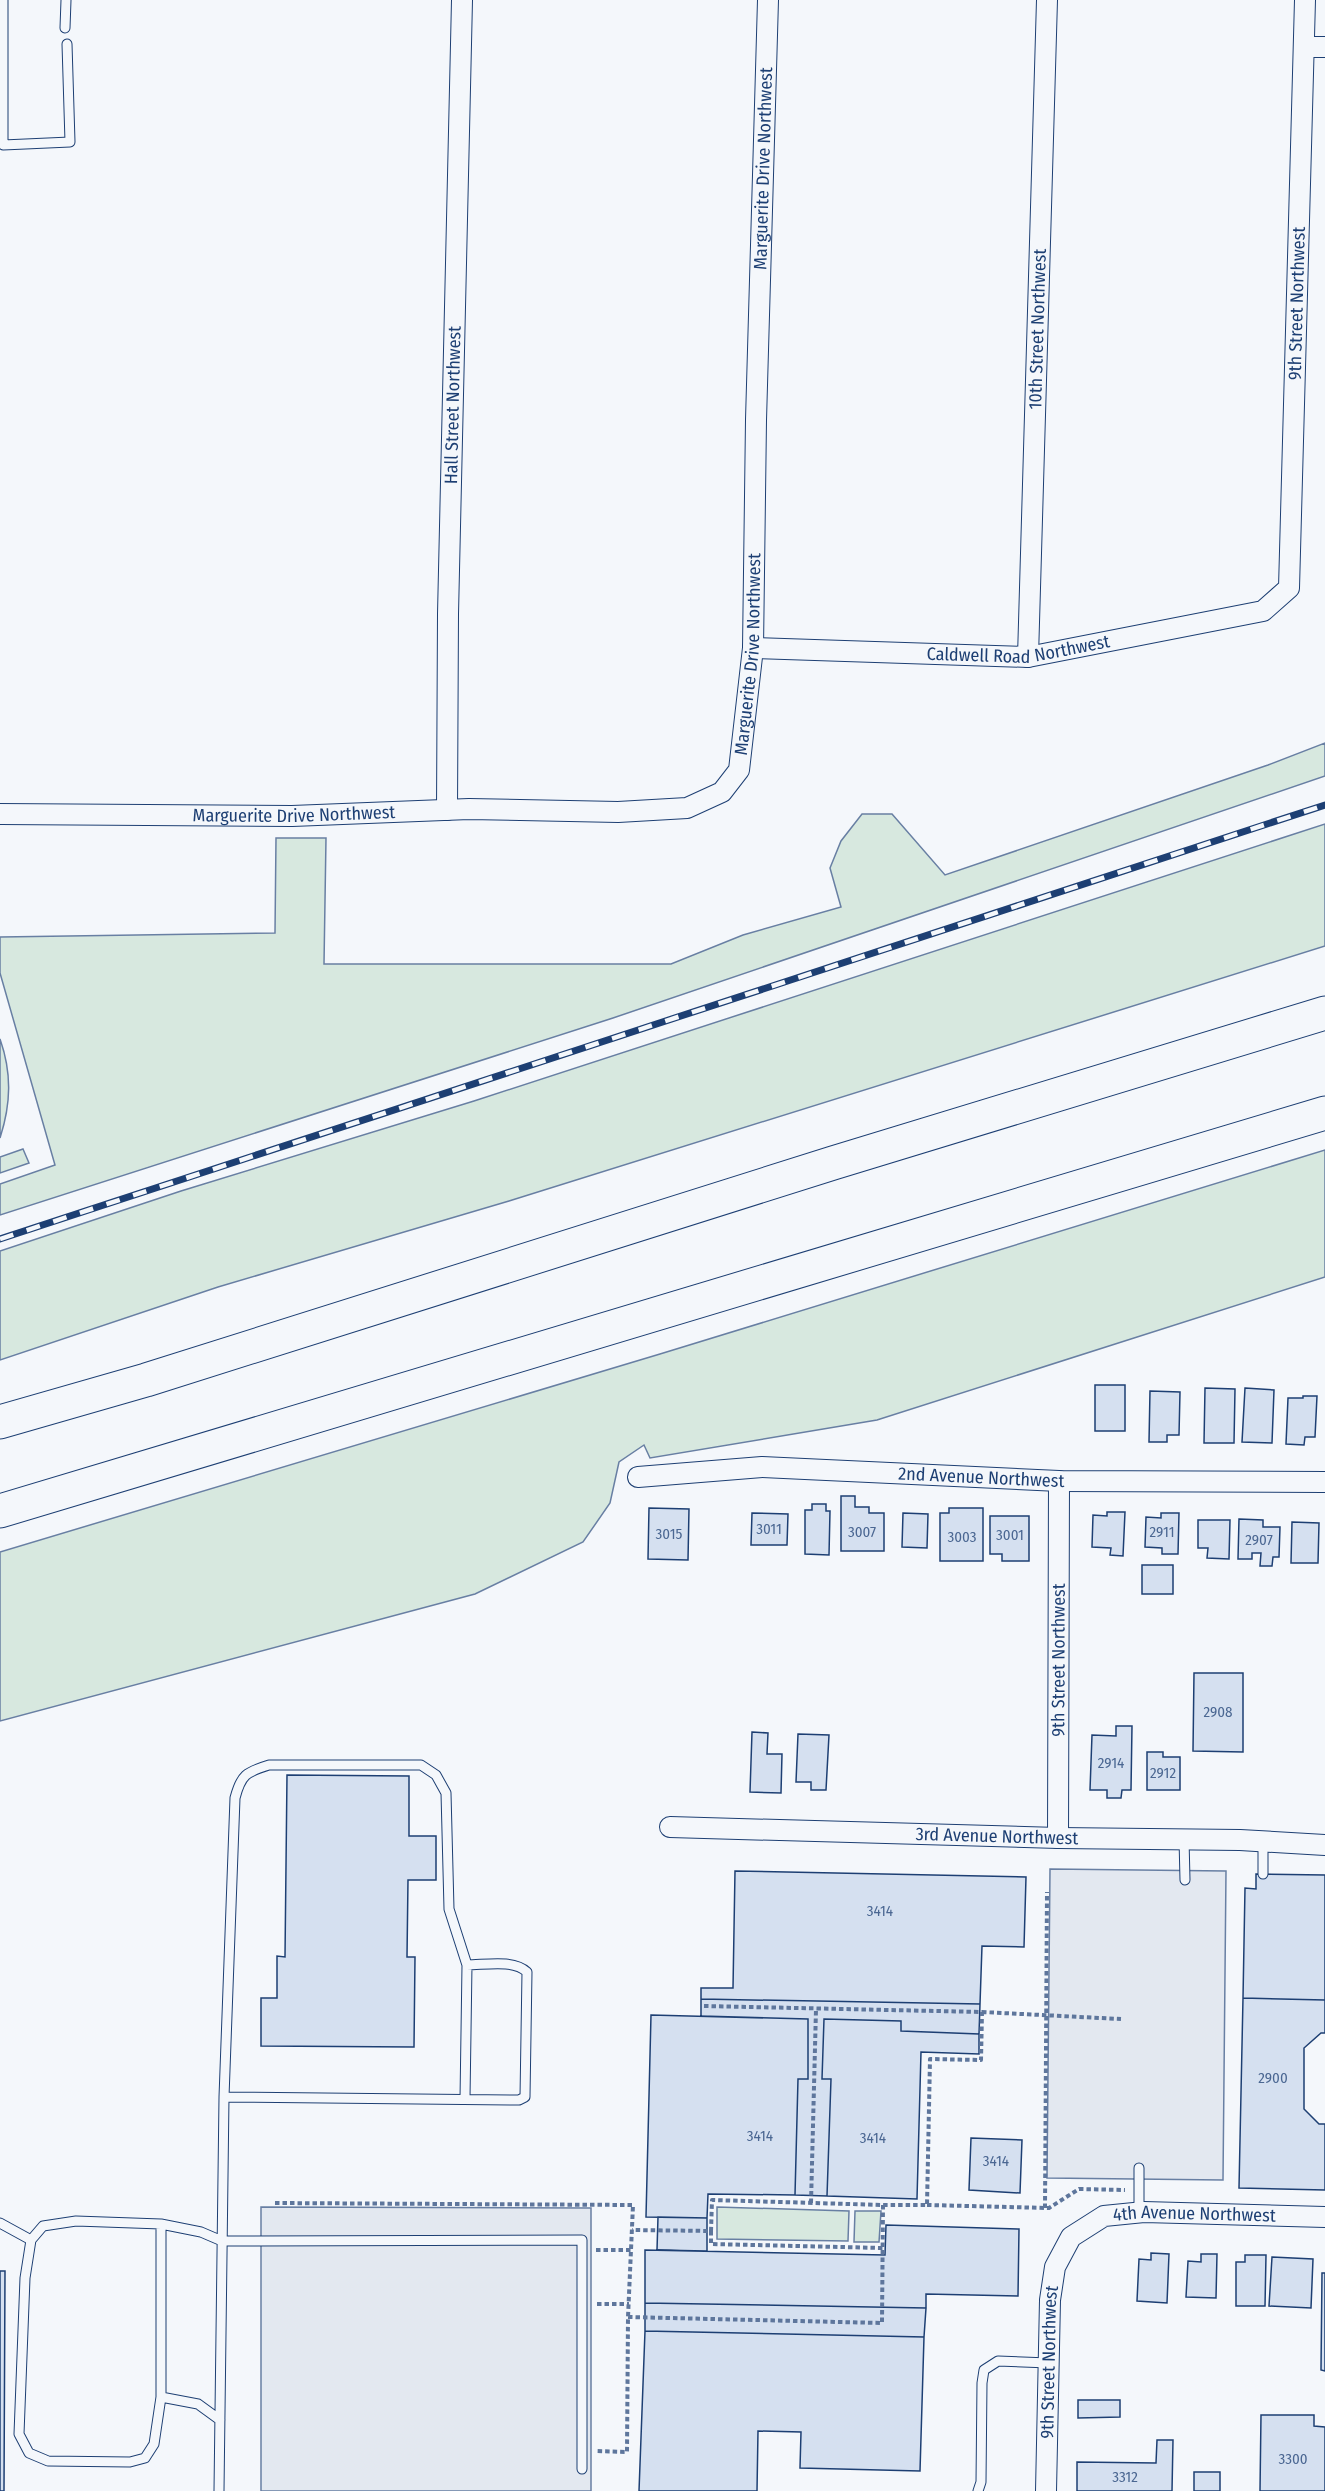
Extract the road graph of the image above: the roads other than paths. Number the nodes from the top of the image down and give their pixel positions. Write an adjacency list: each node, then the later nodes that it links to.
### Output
1 (3, 0): 8 (lane)
2 (66, 0): 7 (lane)
3 (462, 0): 14 (street, Hall Street Northwest)
4 (768, 0): 12 (street, Marguerite Drive Northwest)
5 (1047, 0): 13 (street, 10th Street Northwest)
6 (1305, 0): 9 (street, 9th Street Northwest)
7 (65, 28)
8 (67, 44)
9 (1304, 47): 10 (street); 11 (street, 9th Street Northwest)
10 (1325, 47)
11 (1275, 601): 13 (street, Caldwell Road Northwest)
12 (753, 648): 13 (street, Caldwell Road Northwest); 14 (street, Marguerite Drive Northwest)
13 (1028, 657)
14 (447, 810): 15 (street, Marguerite Drive Northwest)
15 (0, 814)
16 (1325, 1013): 18 (highway)
17 (1325, 1113): 22 (highway)
18 (0, 1422)
19 (638, 1477): 20 (street, 2nd Avenue Northwest)
20 (1059, 1481): 21 (street, 2nd Avenue Northwest); 24 (street, 9th Street Northwest)
21 (1325, 1482)
22 (0, 1511)
23 (670, 1827): 24 (street, 3rd Avenue Northwest)
24 (1058, 1838): 25 (street, 3rd Avenue Northwest)
25 (1184, 1839): 26 (street, 3rd Avenue Northwest); 29 (lane)
26 (1263, 1841): 27 (street, 3rd Avenue Northwest); 28 (lane)
27 (1325, 1845)
28 (1263, 1874)
29 (1185, 1880)
30 (467, 1965): 31 (lane); 32 (lane); 32 (lane)
31 (225, 2097): 32 (lane); 40 (lane)
32 (465, 2099)
33 (1139, 2168): 34 (lane)
34 (1139, 2213): 35 (street, 4th Avenue Northwest); 38 (street, 4th Avenue Northwest)
35 (1325, 2217)
36 (0, 2223): 39 (lane)
37 (161, 2224): 39 (lane); 40 (lane); 42 (lane)
38 (1071, 2236): 41 (street, 9th Street Northwest)
39 (31, 2240): 42 (lane)
40 (222, 2241): 43 (lane); 44 (lane)
41 (1049, 2363): 46 (lane); 47 (street, 9th Street Northwest)
42 (161, 2397): 43 (lane)
43 (220, 2420): 45 (lane)
44 (582, 2469)
45 (219, 2491)
46 (978, 2491)
47 (1046, 2491)

